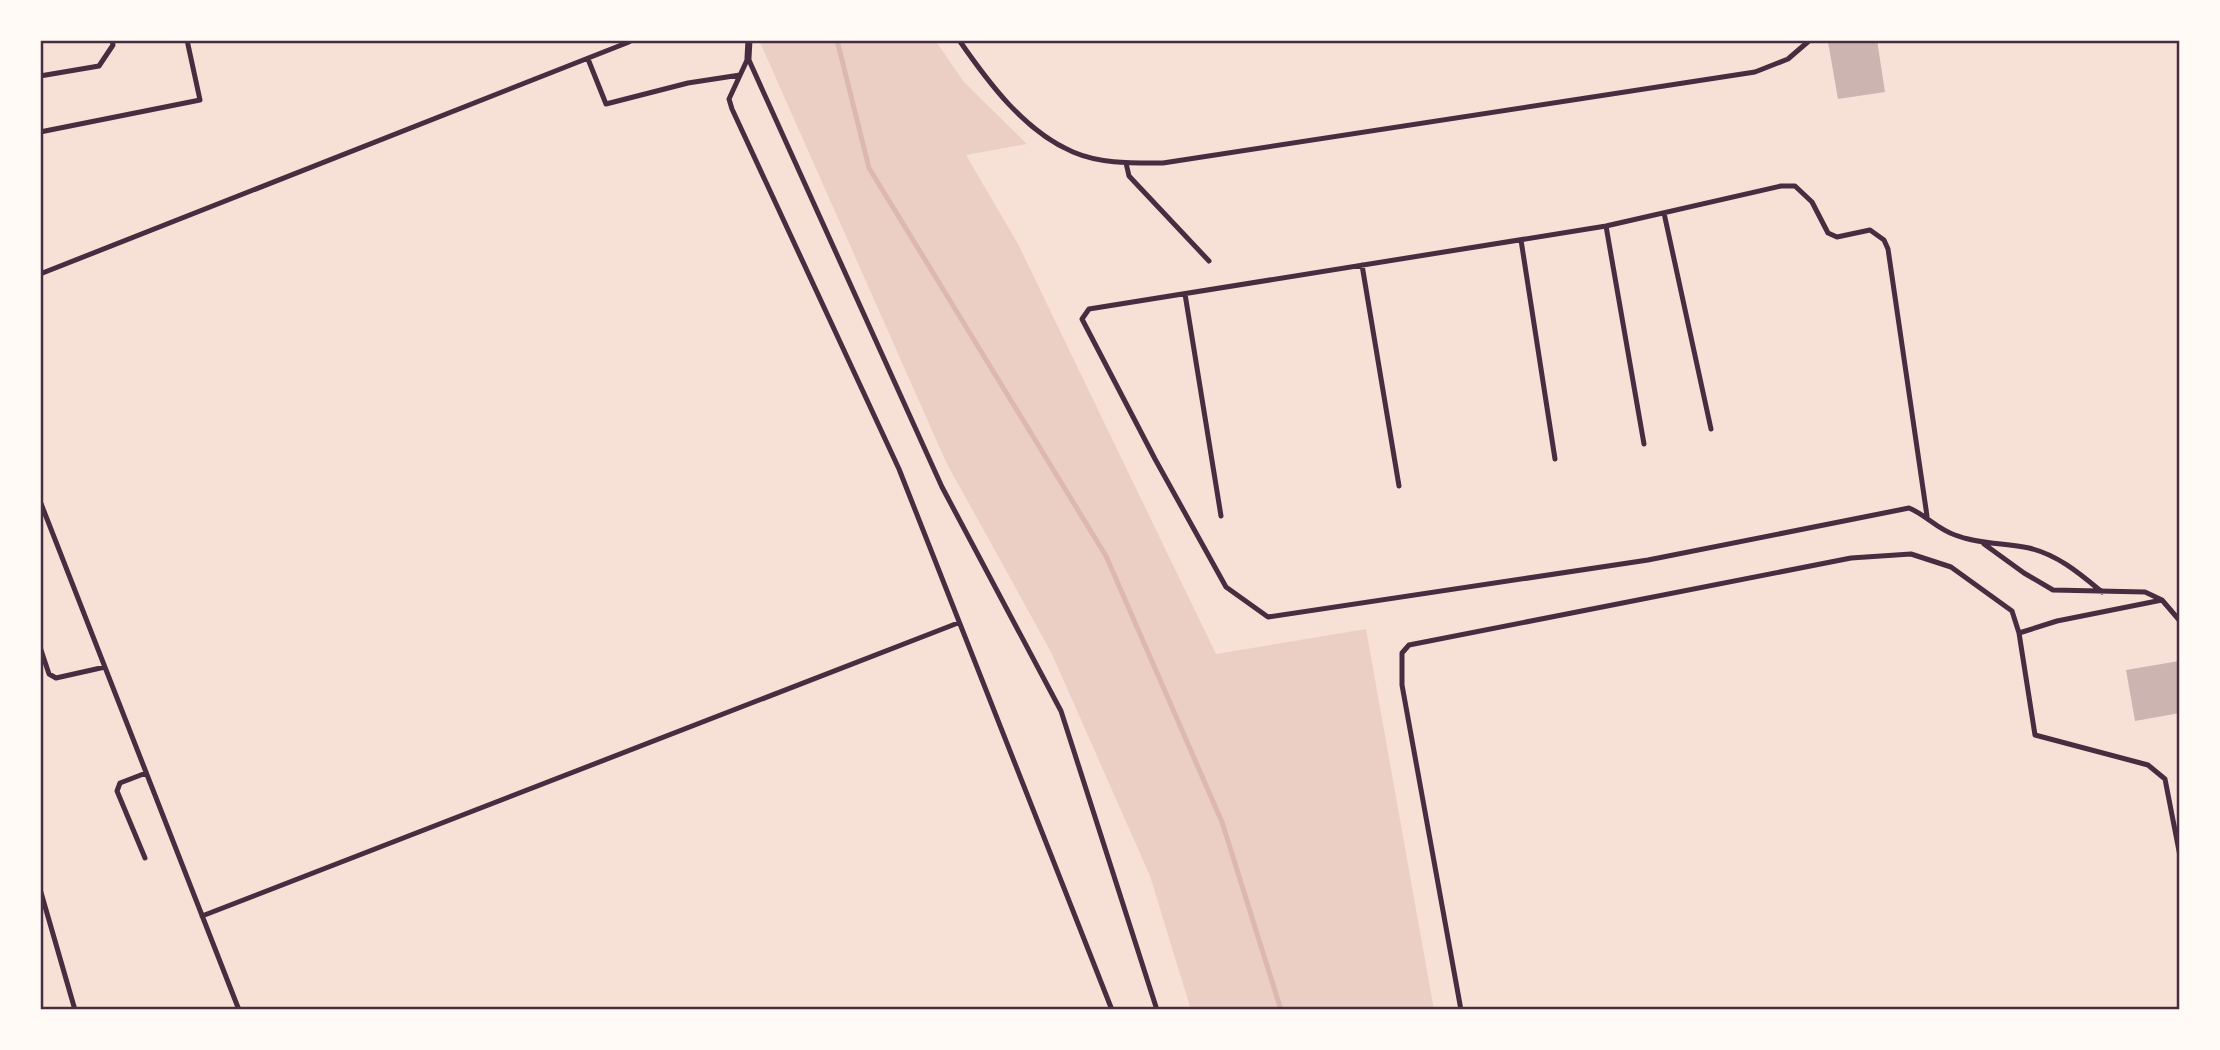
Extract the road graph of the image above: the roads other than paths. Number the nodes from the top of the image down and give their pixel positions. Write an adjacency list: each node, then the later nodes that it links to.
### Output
1 (112, 40): 10 (lane)
2 (187, 40): 11 (lane)
3 (749, 40): 7 (street)
4 (959, 40): 12 (lane)
5 (1810, 40): 12 (lane)
6 (630, 41): 8 (lane)
7 (748, 58): 9 (lane); 43 (lane)
8 (588, 59): 9 (lane); 18 (lane)
9 (740, 75): 31 (lane)
10 (40, 76)
11 (40, 132)
12 (1126, 163): 16 (lane)
13 (1664, 213): 14 (lane); 20 (lane); 26 (lane)
14 (1606, 226): 15 (lane); 21 (lane)
15 (1521, 240): 17 (lane); 22 (lane)
16 (1209, 261)
17 (1362, 265): 19 (lane); 23 (lane)
18 (40, 274)
19 (1185, 293): 25 (lane); 26 (lane)
20 (1712, 429)
21 (1644, 444)
22 (1555, 459)
23 (1399, 486)
24 (40, 501): 34 (lane)
25 (1221, 516)
26 (1927, 516): 27 (lane)
27 (1982, 542): 28 (lane); 28 (lane)
28 (2102, 592): 29 (lane)
29 (2162, 600): 30 (lane); 32 (lane)
30 (2180, 621)
31 (958, 623): 39 (lane); 42 (lane)
32 (2019, 633): 36 (lane); 44 (lane)
33 (40, 647): 34 (lane)
34 (105, 667): 35 (lane)
35 (146, 773): 37 (lane); 39 (lane)
36 (2180, 856)
37 (145, 858)
38 (40, 888): 40 (lane)
39 (202, 916): 41 (lane)
40 (75, 1010)
41 (239, 1010)
42 (1112, 1010)
43 (1157, 1010)
44 (1461, 1010)

